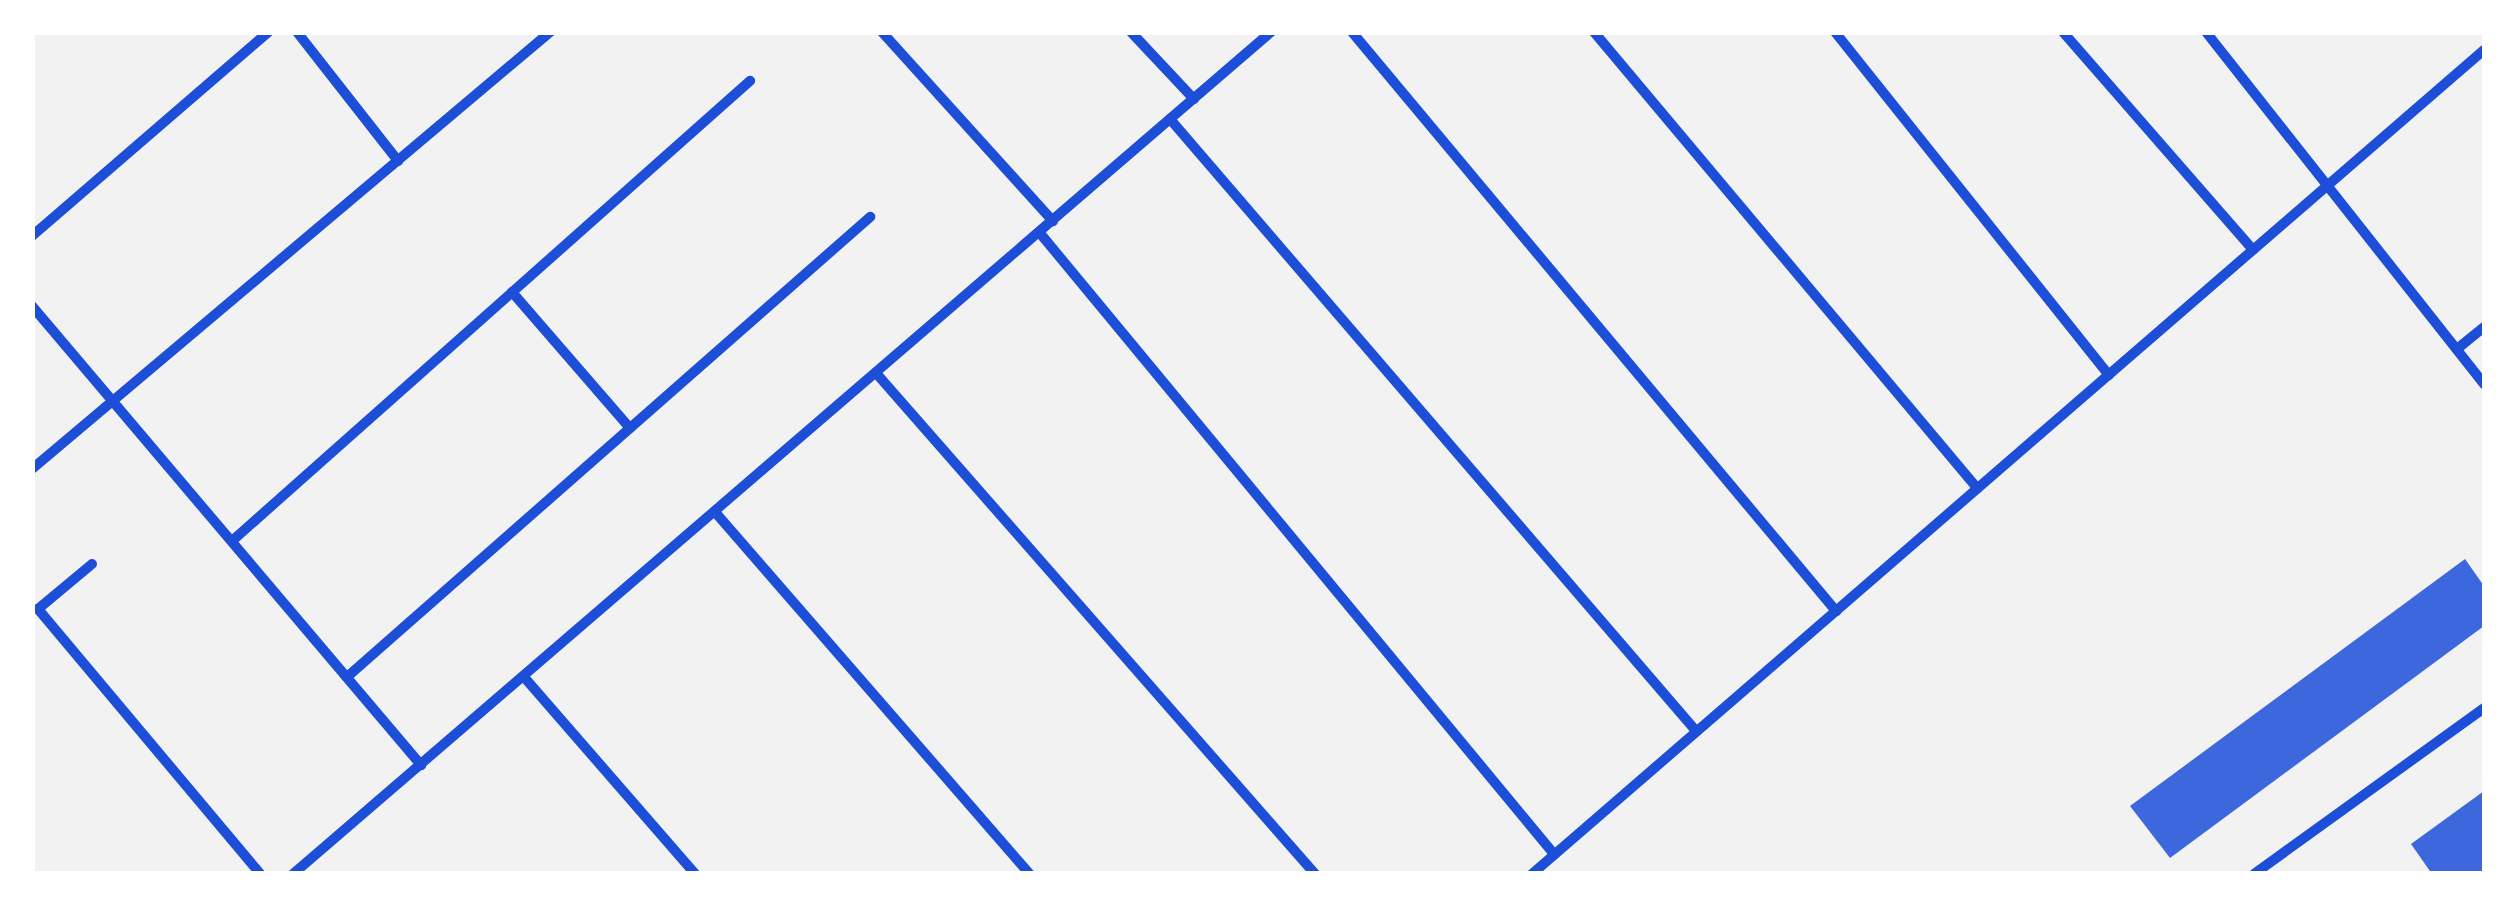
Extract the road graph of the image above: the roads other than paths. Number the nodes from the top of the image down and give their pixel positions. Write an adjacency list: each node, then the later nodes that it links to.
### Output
1 (268, 32): 21 (street)
2 (296, 32): 16 (street)
3 (550, 32): 16 (street)
4 (882, 32): 19 (street)
5 (1132, 32): 14 (street)
6 (1271, 32): 14 (street)
7 (1352, 32): 37 (street)
8 (1594, 32): 33 (street)
9 (1835, 32): 28 (street)
10 (2064, 32): 22 (street)
11 (2206, 32): 17 (street)
12 (2484, 50): 17 (street)
13 (750, 80): 23 (street)
14 (1194, 99): 15 (street)
15 (1170, 119): 19 (street); 41 (street)
16 (398, 161): 30 (street)
17 (2328, 185): 22 (street); 26 (street)
18 (870, 217): 31 (street)
19 (1052, 221): 20 (street)
20 (1039, 232): 27 (street); 43 (street)
21 (32, 236)
22 (2253, 250): 28 (street)
23 (512, 292): 31 (street); 35 (street)
24 (32, 306): 30 (street)
25 (2484, 327): 26 (street)
26 (2457, 349): 29 (street)
27 (876, 373): 34 (street); 48 (street)
28 (2109, 375): 33 (street)
29 (2484, 384)
30 (113, 402): 32 (street); 35 (street)
31 (630, 428): 39 (street)
32 (32, 469)
33 (1977, 488): 37 (street)
34 (714, 512): 38 (street); 47 (street)
35 (232, 541): 39 (street)
36 (92, 564): 44 (street)
37 (1836, 611): 41 (street)
38 (524, 677): 42 (street); 46 (street)
39 (347, 678): 42 (street)
40 (2484, 708): 50 (street)
41 (1696, 731): 43 (street)
42 (421, 765): 45 (street)
43 (1554, 854): 49 (street)
44 (260, 874)
45 (293, 874)
46 (695, 874)
47 (1030, 874)
48 (1314, 874)
49 (1532, 874)
50 (2254, 874)

